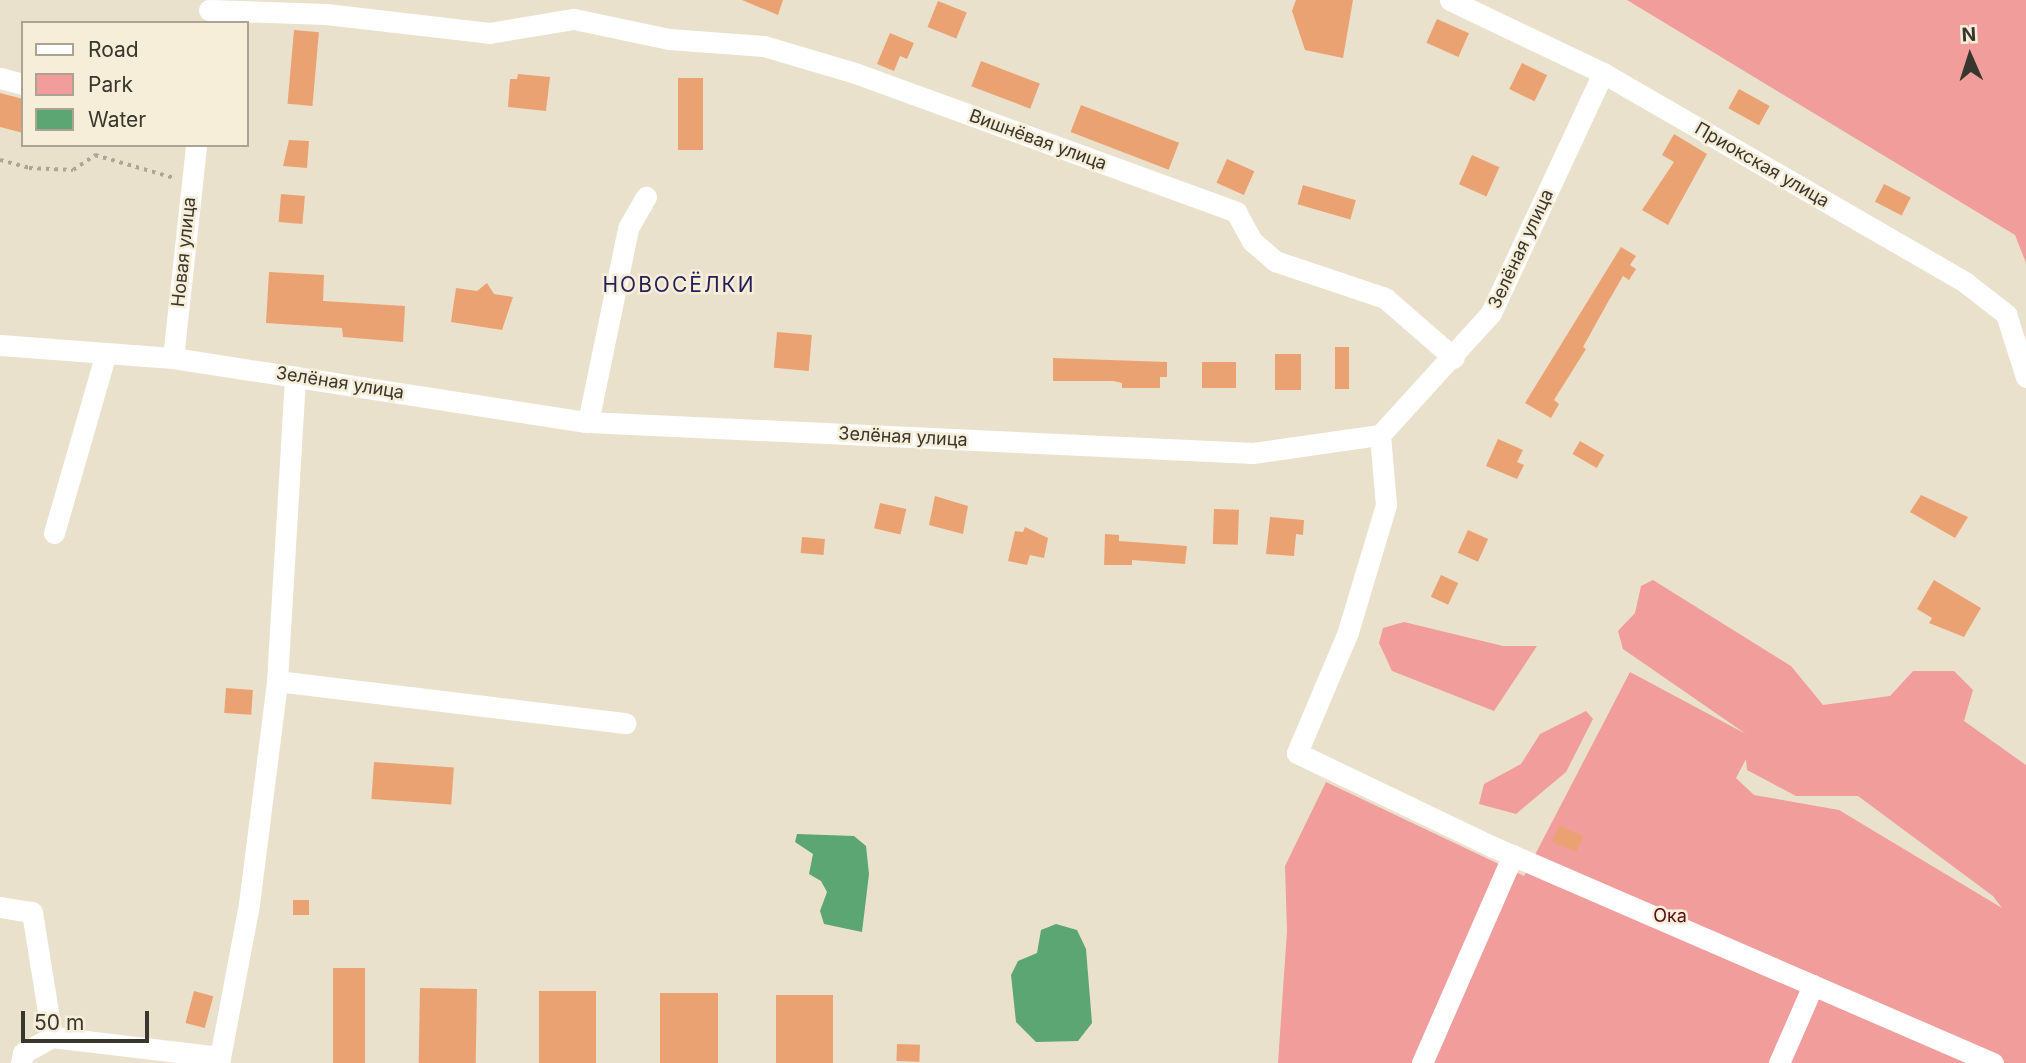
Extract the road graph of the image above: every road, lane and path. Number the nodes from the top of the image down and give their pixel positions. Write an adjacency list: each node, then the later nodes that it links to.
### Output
1 (1450, 0): 4 (street, Приокская улица)
2 (574, 9): 3 (street); 15 (street, Вишнёвая улица)
3 (209, 11)
4 (1603, 73): 11 (street, Приокская улица); 15 (street, Зелёная улица)
5 (0, 78): 6 (street)
6 (21, 83)
7 (196, 147): 9 (street, Новая улица)
8 (0, 160): 9 (path)
9 (192, 183): 14 (street, Новая улица)
10 (646, 197): 18 (street)
11 (2016, 318): 17 (street, Приокская улица)
12 (0, 345): 13 (street, Зелёная улица)
13 (106, 353): 14 (street, Зелёная улица); 20 (street)
14 (173, 358): 16 (street, Зелёная улица)
15 (1454, 359): 19 (street, Зелёная улица)
16 (295, 377): 18 (street, Зелёная улица); 21 (street)
17 (2026, 377)
18 (588, 422): 19 (street, Зелёная улица)
19 (1380, 435): 23 (street)
20 (54, 533)
21 (276, 681): 22 (street); 27 (street)
22 (625, 723)
23 (1513, 855): 25 (street); 29 (street)
24 (0, 906): 26 (street)
25 (1813, 985): 30 (street); 31 (street)
26 (52, 1037): 27 (street); 28 (street)
27 (220, 1060)
28 (20, 1063)
29 (1422, 1063)
30 (1779, 1063)
31 (1993, 1063)

